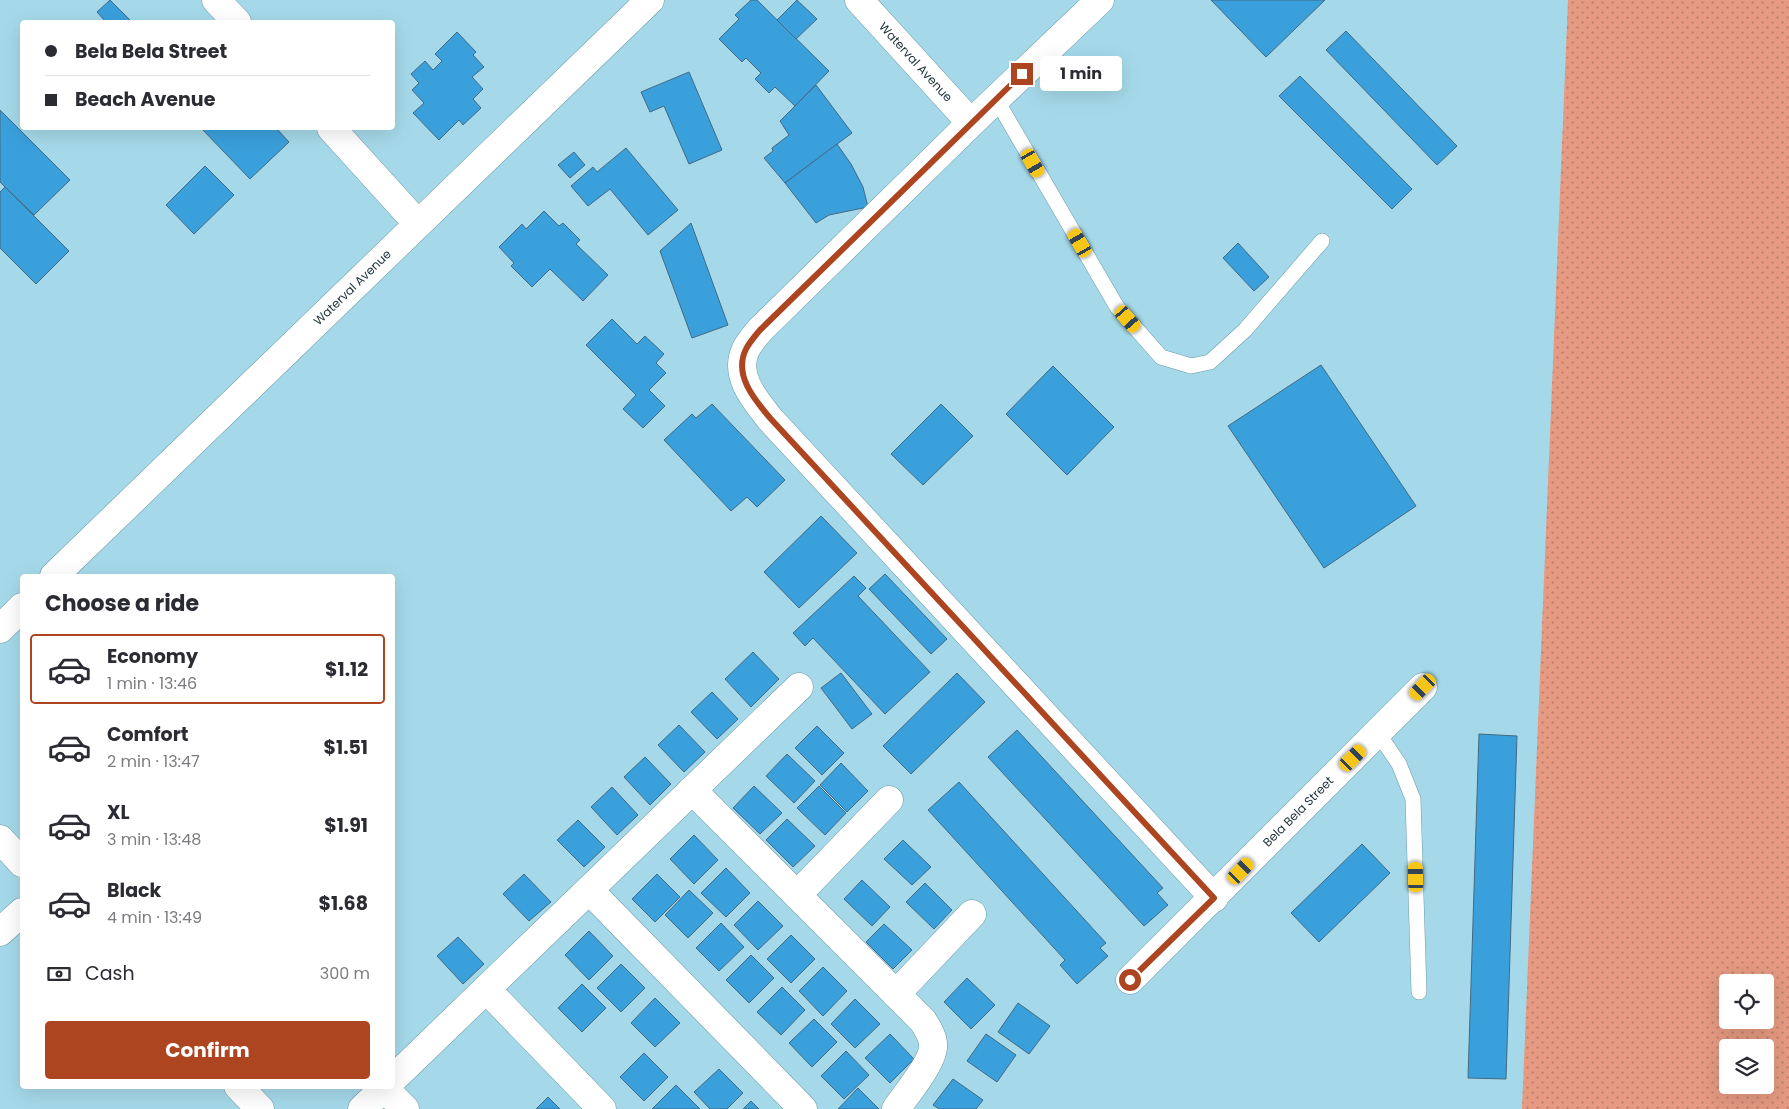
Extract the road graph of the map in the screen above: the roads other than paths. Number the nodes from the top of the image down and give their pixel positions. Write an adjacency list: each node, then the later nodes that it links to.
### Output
1 (216, 0): 5 (street)
2 (650, 0): 9 (street, Waterval Avenue)
3 (859, 0): 7 (street, Waterval Avenue)
4 (1100, 0): 6 (street)
5 (235, 20)
6 (996, 99): 7 (street); 10 (lane)
7 (971, 123): 23 (street)
8 (333, 130): 9 (street)
9 (418, 224): 11 (street, Waterval Avenue)
10 (1322, 241)
11 (56, 574)
12 (20, 609): 13 (street)
13 (0, 629)
14 (798, 687): 17 (street)
15 (1423, 687): 16 (street, Bela Bela Street)
16 (1378, 733): 23 (street, Bela Bela Street); 29 (lane)
17 (692, 790): 21 (street); 22 (street)
18 (889, 800): 22 (street)
19 (0, 839): 20 (street)
20 (20, 861)
21 (589, 890): 28 (street); 39 (street)
22 (797, 895): 30 (street)
23 (1214, 898): 27 (street, Bela Bela Street)
24 (20, 914): 26 (street)
25 (972, 914): 30 (street)
26 (0, 932)
27 (1130, 980)
28 (486, 989): 31 (street); 38 (street)
29 (1419, 992)
30 (896, 994): 40 (street)
31 (395, 1078)
32 (241, 1089): 35 (street)
33 (384, 1089): 36 (street)
34 (391, 1089): 37 (street)
35 (260, 1109)
36 (362, 1109)
37 (405, 1109)
38 (602, 1109)
39 (803, 1109)
40 (896, 1109)

